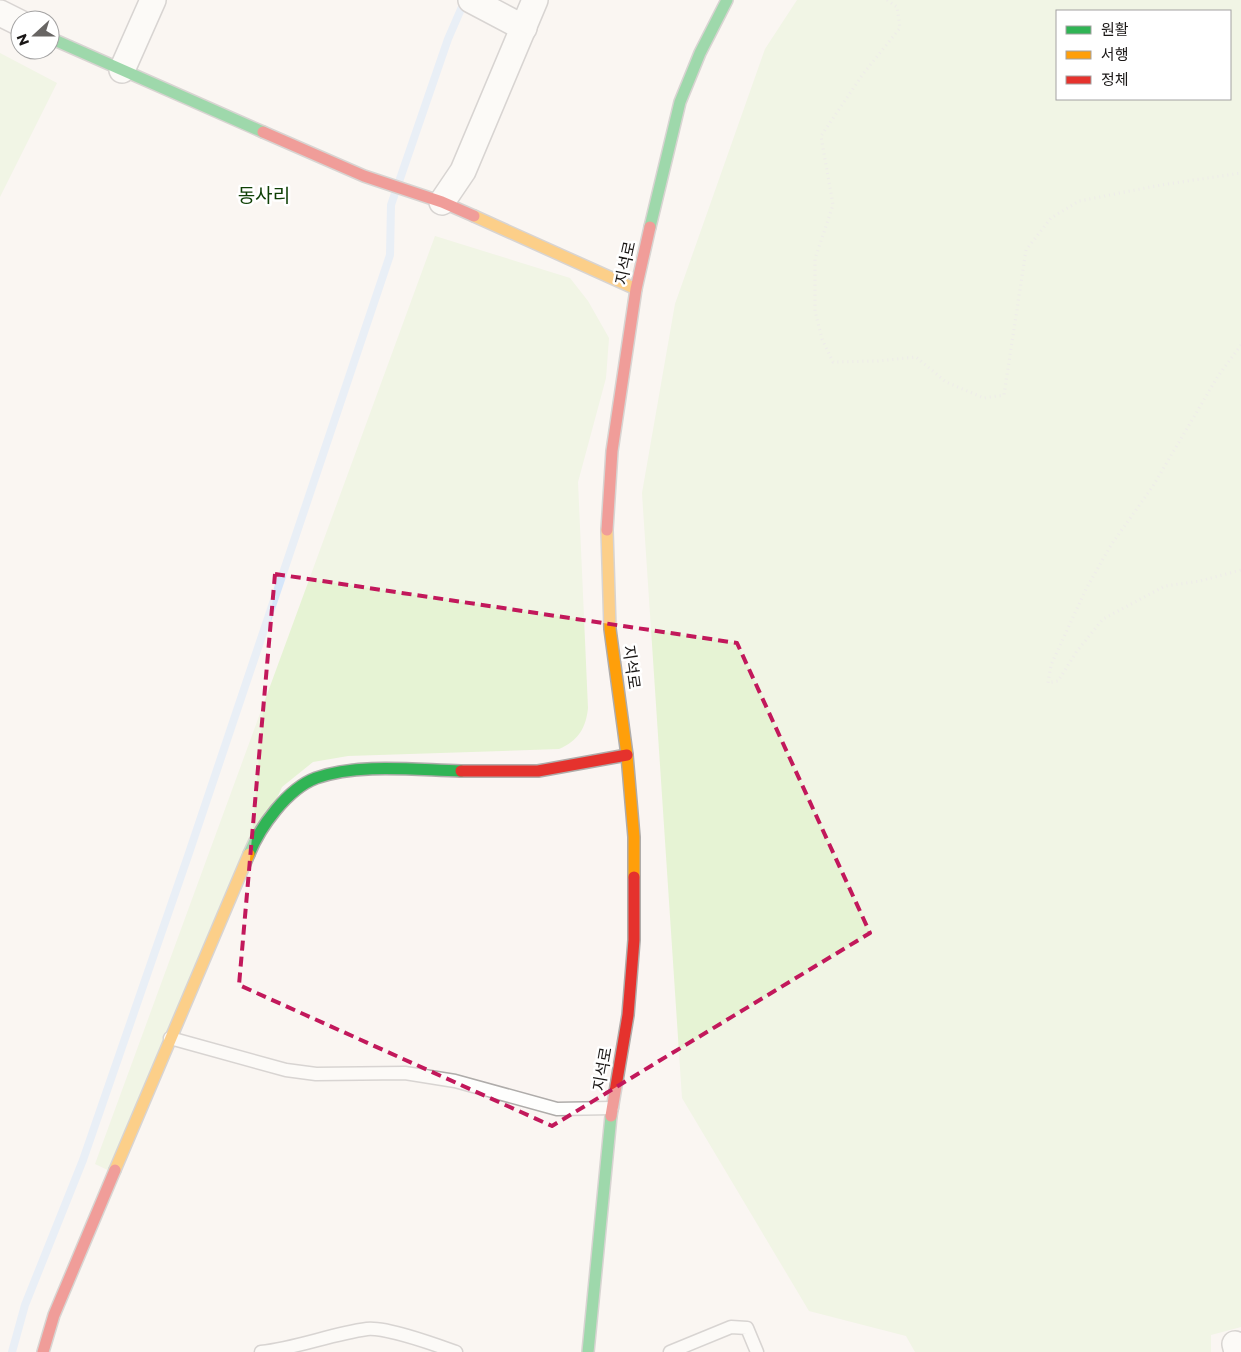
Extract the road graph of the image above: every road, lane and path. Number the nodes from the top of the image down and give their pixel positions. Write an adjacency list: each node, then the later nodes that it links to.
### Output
1 (153, 0): 8 (street)
2 (471, 0): 6 (street)
3 (535, 0): 6 (street)
4 (727, 0): 11 (street, 지석로)
5 (887, 0): 9 (path)
6 (524, 28): 10 (street)
7 (60, 42): 8 (street)
8 (122, 70): 10 (street)
9 (1241, 173)
10 (442, 202): 11 (street)
11 (636, 289): 14 (street, 지석로)
12 (1241, 345): 13 (path)
13 (1241, 570)
14 (627, 755): 15 (street); 16 (street, 지석로)
15 (170, 1038): 16 (lane); 17 (street)
16 (612, 1108): 20 (street, 지석로)
17 (43, 1352)
18 (261, 1352): 19 (lane)
19 (456, 1352)
20 (588, 1352)
21 (670, 1352): 22 (lane)
22 (757, 1352)

